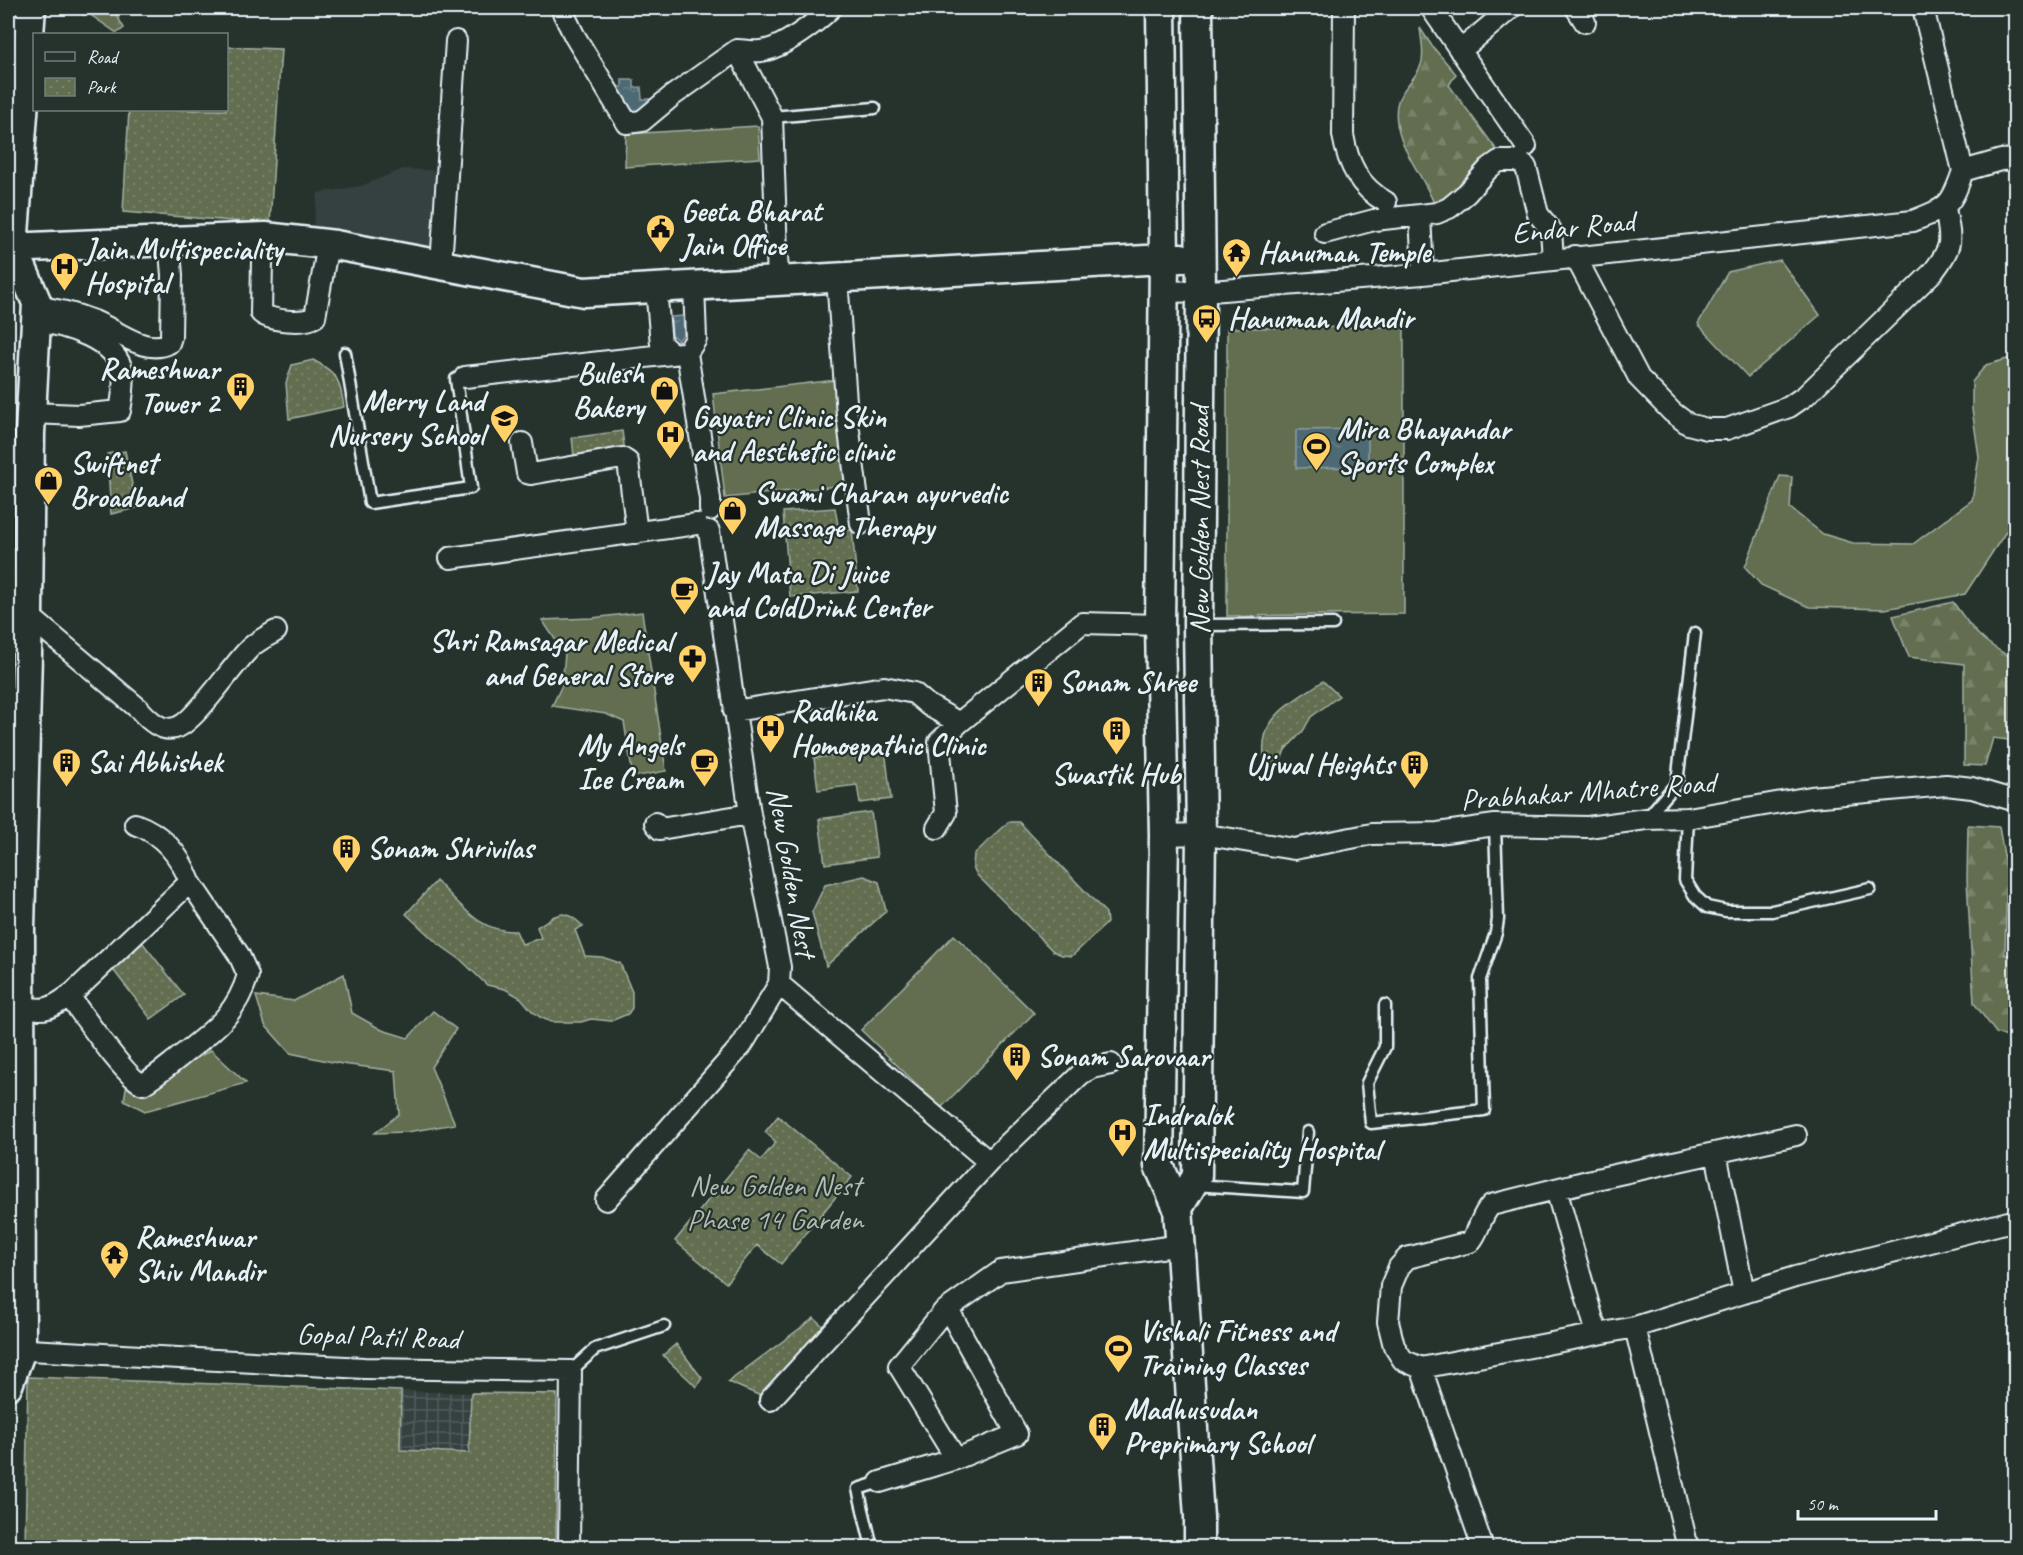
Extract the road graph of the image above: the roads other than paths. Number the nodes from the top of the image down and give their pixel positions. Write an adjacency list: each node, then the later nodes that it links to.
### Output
1 (561, 8): 11 (street)
2 (831, 8): 11 (street)
3 (1161, 8): 28 (street, New Golden Nest Road)
4 (1198, 8): 27 (street, New Golden Nest Road)
5 (1344, 8): 18 (street)
6 (1431, 8): 12 (street)
7 (1511, 8): 12 (street)
8 (1923, 8): 17 (street)
9 (23, 17): 25 (street)
10 (456, 40): 30 (street)
11 (737, 50): 14 (street)
12 (1460, 51): 15 (street)
13 (875, 108): 14 (lane)
14 (772, 117): 33 (street)
15 (1526, 146)
16 (2016, 159): 17 (street)
17 (1963, 171): 19 (street)
18 (1386, 202)
19 (1945, 208): 26 (street, Endar Road); 26 (street)
20 (1420, 215): 21 (street); 29 (street); 31 (street)
21 (1325, 233)
22 (265, 237): 23 (street); 24 (street); 24 (street)
23 (169, 240): 25 (street); 38 (street)
24 (328, 244): 30 (street)
25 (9, 251): 38 (street)
26 (1575, 256): 29 (street, Endar Road)
27 (1201, 257): 28 (street); 37 (street, New Golden Nest Road)
28 (1164, 259): 32 (street); 36 (street, New Golden Nest Road)
29 (1553, 259): 31 (street, Endar Road)
30 (441, 265): 35 (street)
31 (1423, 274): 37 (street, Endar Road)
32 (837, 278): 33 (street); 45 (street)
33 (778, 281): 34 (street)
34 (694, 285): 35 (street); 39 (street, New Golden Nest)
35 (656, 288): 39 (street, New Golden Nest)
36 (1164, 292): 37 (street, Endar Road); 50 (street, New Golden Nest Road)
37 (1201, 292): 51 (street, New Golden Nest Road)
38 (36, 314): 42 (street); 42 (street)
39 (680, 353): 41 (street); 44 (street, New Golden Nest)
40 (345, 354): 41 (lane)
41 (461, 378)
42 (31, 413): 48 (street)
43 (522, 443): 46 (street)
44 (706, 521): 46 (street); 54 (street, New Golden Nest)
45 (861, 524)
46 (637, 533): 47 (street)
47 (458, 561)
48 (18, 618): 52 (street); 68 (street)
49 (1333, 624): 51 (lane)
50 (1160, 625): 55 (street); 64 (street, New Golden Nest Road)
51 (1198, 625): 65 (street, New Golden Nest Road)
52 (276, 631)
53 (1695, 633): 59 (lane)
54 (734, 711): 55 (street); 57 (street, New Golden Nest)
55 (959, 723): 63 (street)
56 (2016, 801): 58 (street, Prabhakar Mhatre Road)
57 (750, 814): 60 (street); 69 (street, New Golden Nest)
58 (1688, 818): 59 (street, Prabhakar Mhatre Road); 67 (lane)
59 (1646, 819): 62 (street, Prabhakar Mhatre Road)
60 (655, 823)
61 (135, 824): 66 (street)
62 (1495, 825): 65 (street, Prabhakar Mhatre Road); 71 (lane)
63 (937, 828)
64 (1164, 834): 65 (street, Prabhakar Mhatre Road); 79 (street, New Golden Nest Road)
65 (1201, 834): 79 (street, New Golden Nest Road)
66 (190, 882): 70 (street); 70 (street)
67 (1870, 889)
68 (14, 928): 72 (street)
69 (779, 984): 77 (street); 80 (street, New Golden Nest)
70 (69, 996): 72 (street)
71 (1385, 1005)
72 (14, 1007): 88 (street)
73 (1111, 1064): 77 (street)
74 (1308, 1132): 79 (lane)
75 (1796, 1135): 76 (street)
76 (1716, 1153): 78 (street); 83 (street)
77 (989, 1162): 92 (street)
78 (1556, 1189): 87 (street); 89 (street)
79 (1184, 1197): 82 (street, New Golden Nest Road)
80 (606, 1200)
81 (2016, 1220): 83 (street)
82 (1180, 1245): 84 (street); 97 (street, New Golden Nest Road)
83 (1744, 1293): 86 (street)
84 (948, 1309): 93 (street); 93 (street)
85 (664, 1326): 90 (lane)
86 (1635, 1326): 87 (street); 99 (street)
87 (1597, 1334): 89 (street)
88 (14, 1350): 90 (street, Gopal Patil Road); 91 (street)
89 (1421, 1368): 98 (street)
90 (571, 1371): 95 (street)
91 (8, 1385)
92 (770, 1400)
93 (956, 1460): 94 (street)
94 (880, 1482): 96 (lane)
95 (569, 1548)
96 (869, 1548)
97 (1199, 1548)
98 (1483, 1548)
99 (1688, 1548)

